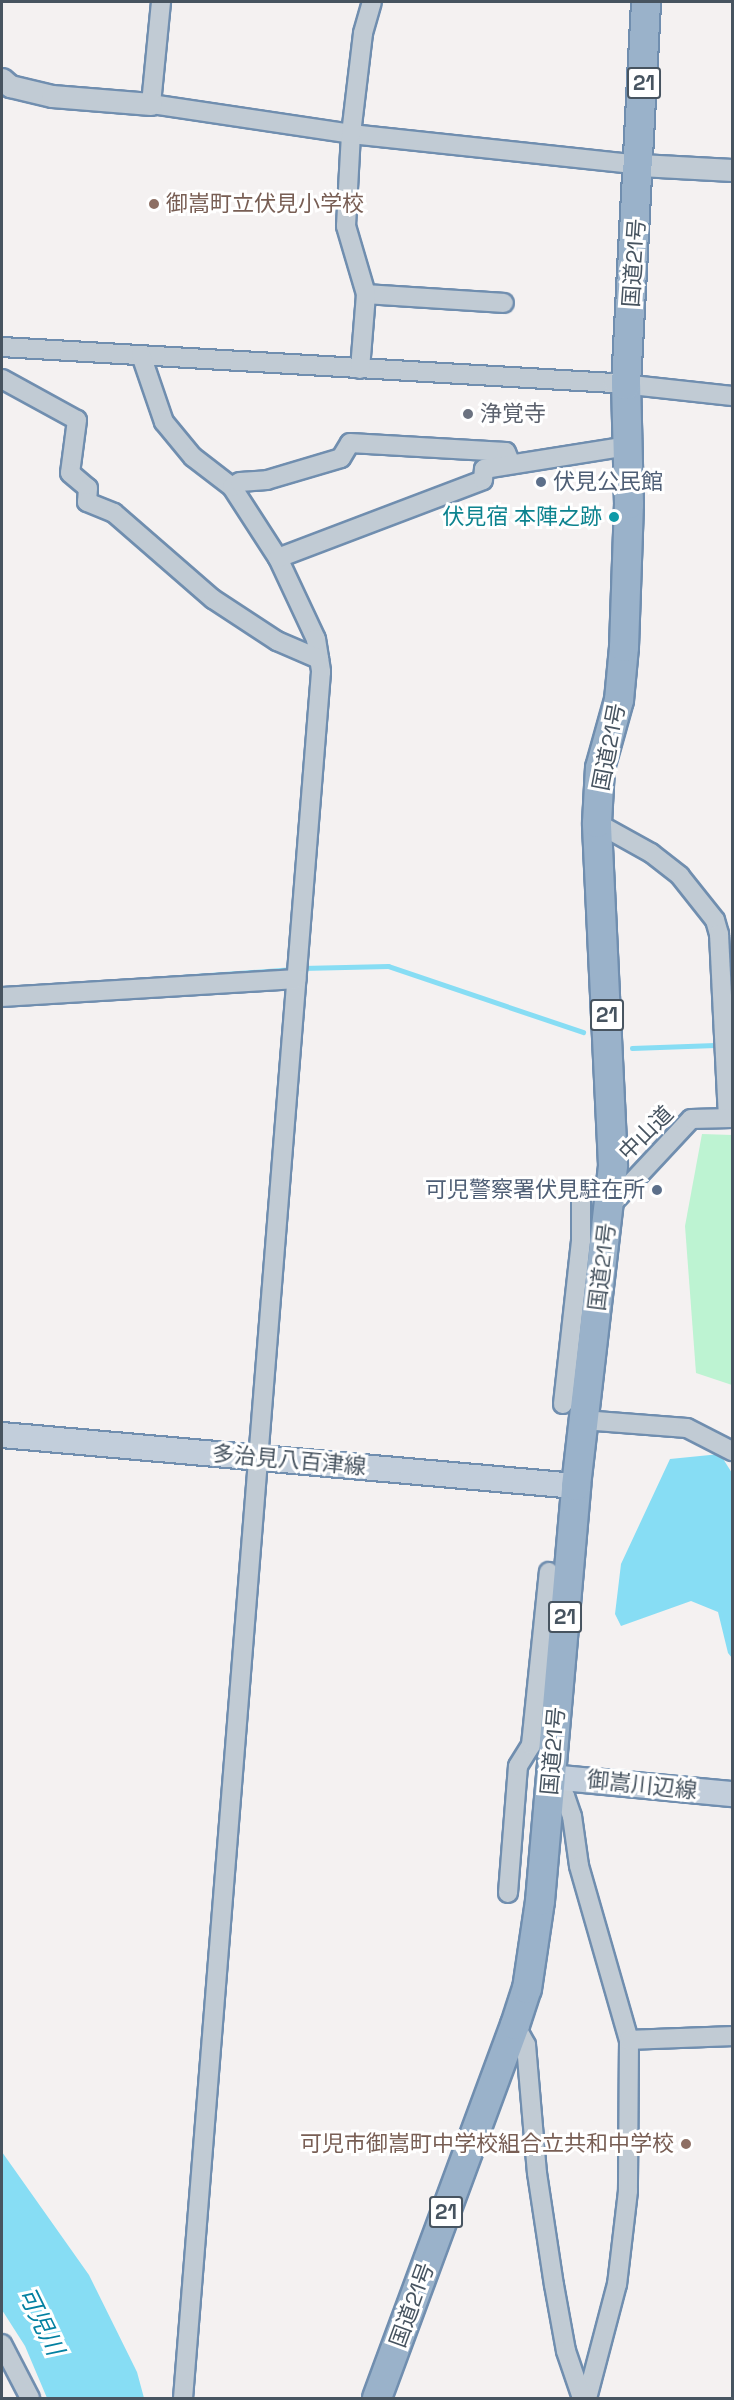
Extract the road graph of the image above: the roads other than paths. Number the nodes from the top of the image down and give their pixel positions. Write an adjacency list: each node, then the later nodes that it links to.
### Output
1 (161, 2): 5 (street)
2 (372, 2): 6 (street)
3 (646, 2): 7 (highway, 国道21号 / 21)
4 (4, 86): 5 (street)
5 (151, 105): 6 (street)
6 (351, 134): 7 (street); 9 (street)
7 (640, 165): 8 (street); 15 (highway, 国道21号 / 21)
8 (732, 170)
9 (366, 294): 10 (street); 13 (street)
10 (504, 303)
11 (3, 347): 12 (street); 14 (street)
12 (141, 355): 13 (street); 19 (street)
13 (360, 369): 15 (street)
14 (2, 378): 21 (street)
15 (626, 384): 16 (street); 17 (highway, 国道21号 / 21)
16 (732, 396)
17 (627, 446): 18 (street); 22 (highway, 国道21号 / 21)
18 (510, 462): 19 (street); 20 (street)
19 (232, 487): 20 (street)
20 (278, 558): 21 (street)
21 (319, 659): 23 (street)
22 (597, 823): 25 (street); 27 (highway, 国道21号 / 21)
23 (296, 979): 24 (street); 31 (street)
24 (2, 997)
25 (730, 1117): 27 (street, 中山道)
26 (581, 1201): 28 (street)
27 (609, 1207): 28 (highway, 国道21号 / 21)
28 (573, 1412): 30 (street); 32 (highway, 国道21号 / 21)
29 (2, 1435): 31 (main road, 多治見八百津線)
30 (732, 1450)
31 (260, 1457): 32 (main road, 多治見八百津線); 42 (street)
32 (576, 1486): 34 (highway, 国道21号 / 21)
33 (549, 1572): 36 (street)
34 (551, 1776): 35 (main road, 御嵩川辺線); 37 (highway, 国道21号 / 21); 39 (street)
35 (732, 1794)
36 (508, 1893)
37 (515, 2025): 43 (highway, 国道21号 / 21); 44 (street)
38 (732, 2036): 39 (street)
39 (629, 2040): 45 (street)
40 (2, 2344): 41 (street)
41 (30, 2398)
42 (183, 2398)
43 (377, 2398)
44 (582, 2398)
45 (587, 2398)

